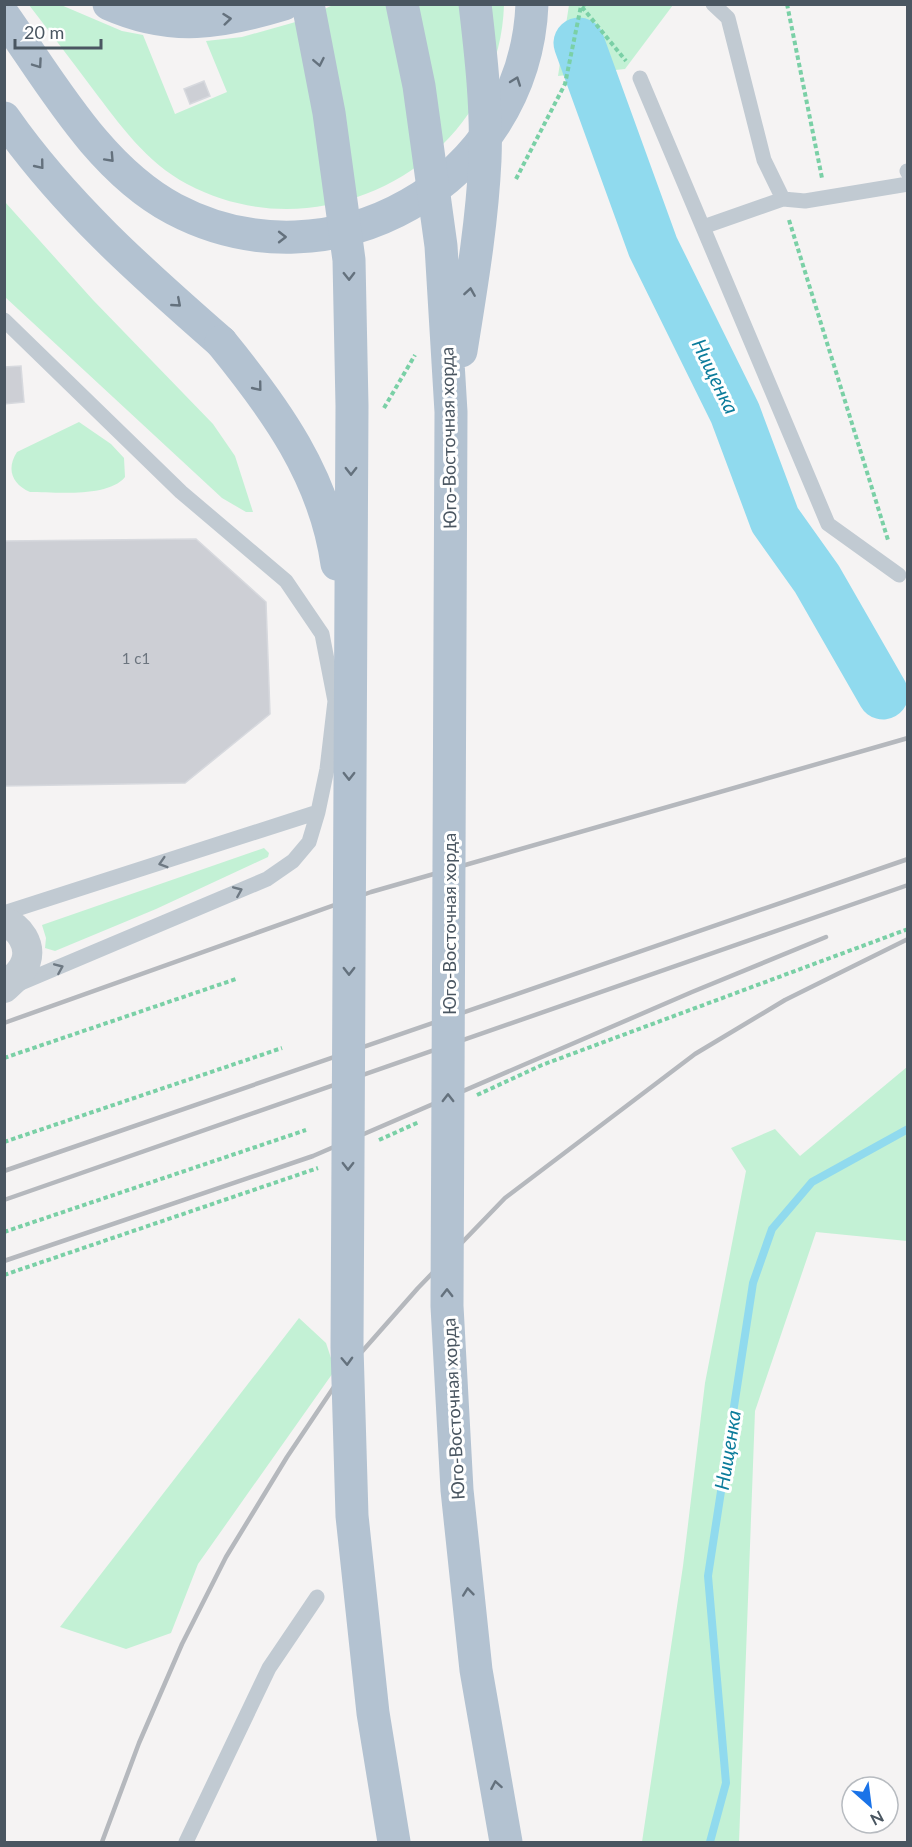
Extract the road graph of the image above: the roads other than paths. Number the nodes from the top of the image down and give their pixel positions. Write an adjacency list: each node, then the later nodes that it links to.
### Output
1 (109, 4): 2 (main road, one-way to 2)
2 (284, 4)
3 (308, 4): 17 (main road, one-way to 17, bridge)
4 (402, 4): 15 (main road, Юго-Восточная хорда, bridge)
5 (475, 4): 15 (main road, one-way to 5, bridge)
6 (532, 4): 8 (main road, one-way to 6)
7 (713, 4): 12 (lane)
8 (4, 16)
9 (640, 78): 13 (lane)
10 (4, 118): 17 (main road, one-way to 17, bridge)
11 (908, 184): 12 (lane)
12 (783, 199): 13 (lane)
13 (703, 227): 16 (lane)
14 (4, 320): 18 (lane)
15 (451, 411): 25 (main road, Юго-Восточная хорда, one-way to 15, bridge)
16 (899, 575)
17 (350, 654): 24 (main road, one-way to 24, bridge)
18 (318, 812): 19 (lane, one-way to 19); 21 (lane, one-way to 18)
19 (4, 913)
20 (4, 922): 21 (street)
21 (4, 988)
22 (317, 1597): 23 (lane)
23 (186, 1842)
24 (394, 1842)
25 (507, 1842)

